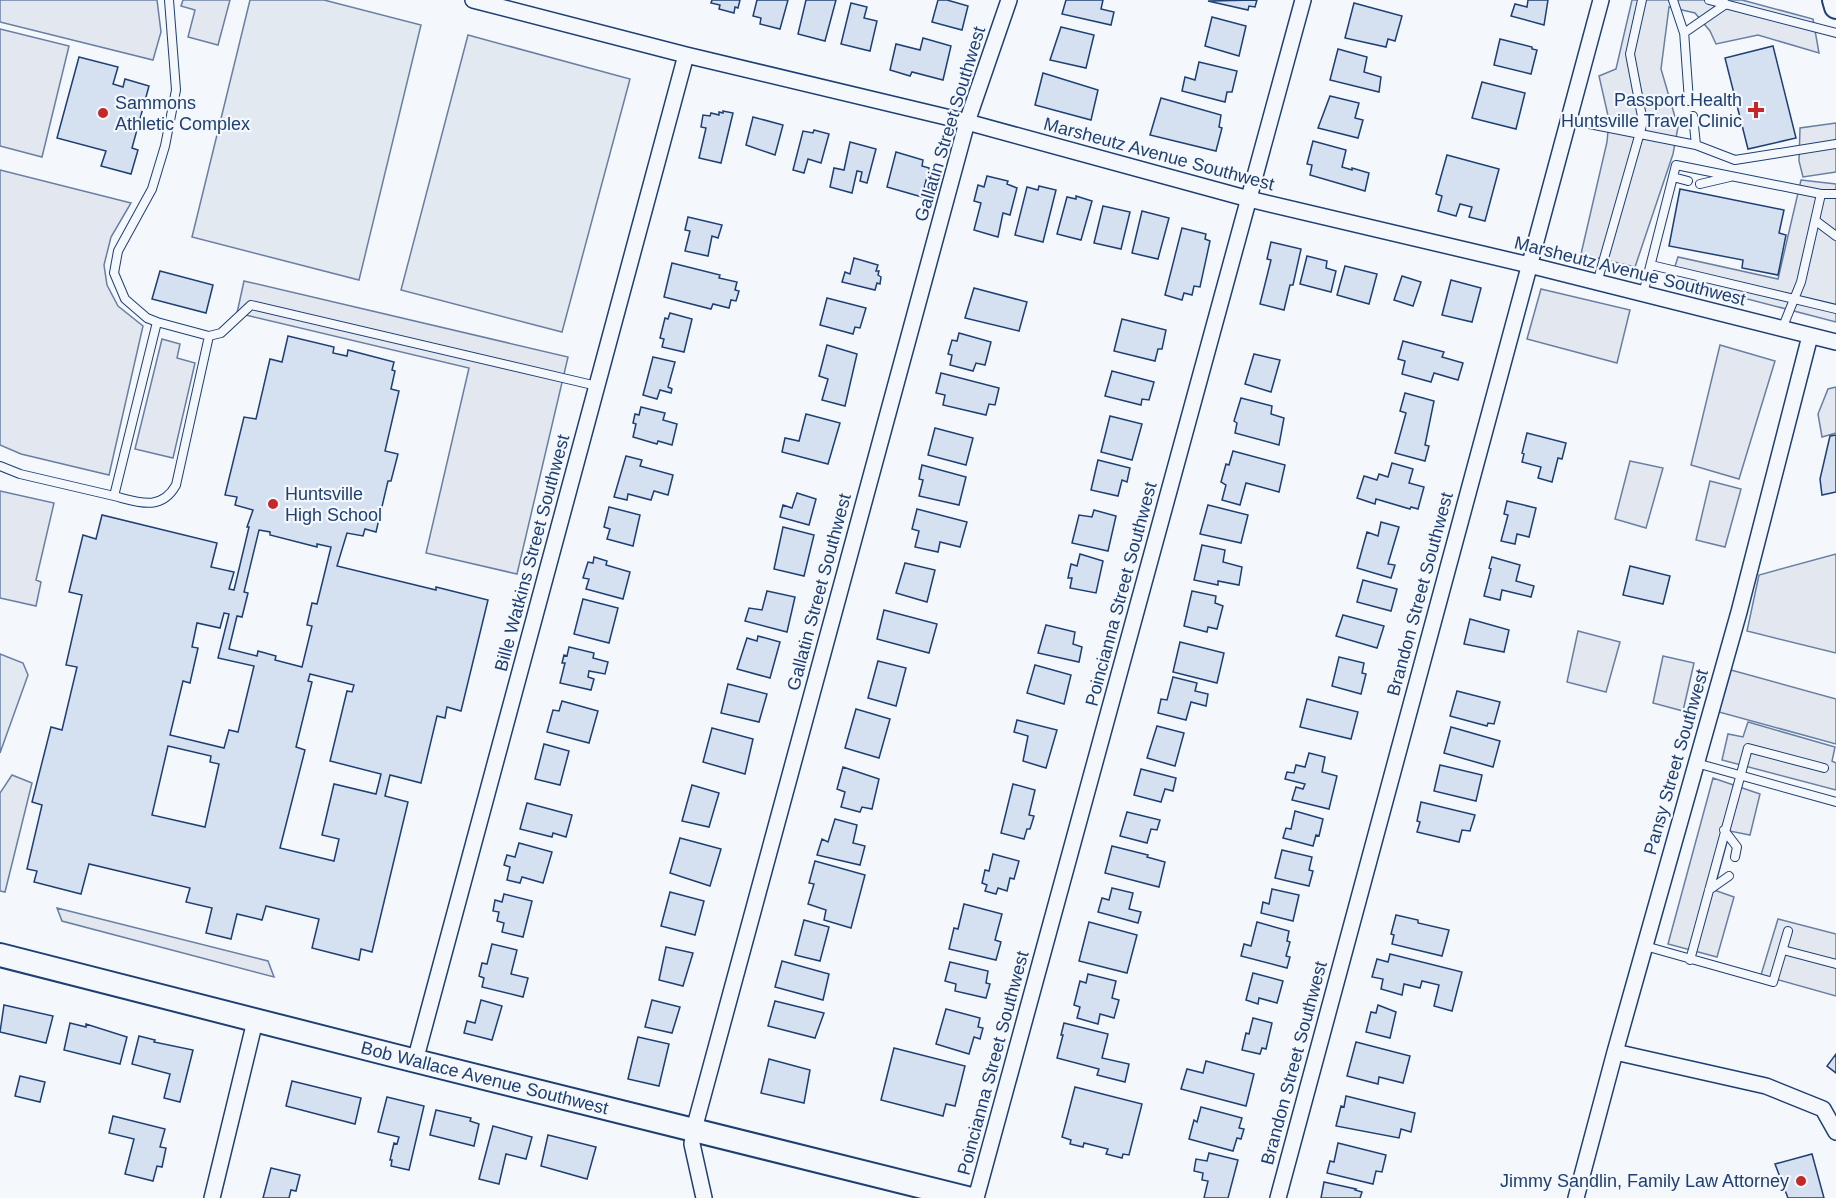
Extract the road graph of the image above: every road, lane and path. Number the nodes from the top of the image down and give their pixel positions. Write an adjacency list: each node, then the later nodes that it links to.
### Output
1 (168, 0): 37 (lane)
2 (473, 0): 14 (street, Marsheutz Avenue Southwest)
3 (1009, 0): 18 (street, Gallatin Street Southwest)
4 (1303, 0): 28 (street, Poincianna Street Southwest)
5 (1601, 0): 17 (street, Brandon Street Southwest)
6 (1642, 0): 19 (lane)
7 (1673, 0): 12 (lane)
8 (1709, 0): 10 (lane)
9 (1834, 0): 11 (main road)
10 (1726, 4): 12 (lane); 13 (lane)
11 (1836, 7)
12 (1684, 31): 15 (lane)
13 (1836, 33)
14 (686, 55): 18 (street, Marsheutz Avenue Southwest); 42 (street, Bille Watkins Street Southwest)
15 (1689, 101)
16 (1693, 116): 21 (lane)
17 (1569, 120): 19 (lane); 31 (street, Brandon Street Southwest)
18 (967, 122): 28 (street, Marsheutz Avenue Southwest); 62 (street, Gallatin Street Southwest)
19 (1640, 133): 21 (lane); 33 (lane)
20 (1836, 144): 21 (lane)
21 (1696, 145)
22 (1734, 176): 23 (lane); 25 (lane); 26 (lane)
23 (1672, 177): 24 (lane); 32 (lane)
24 (1688, 181)
25 (1700, 184)
26 (1821, 194): 27 (lane); 29 (lane)
27 (1836, 194)
28 (1249, 199): 31 (street, Marsheutz Avenue Southwest); 67 (street, Poincianna Street Southwest)
29 (1816, 221): 30 (lane); 35 (lane)
30 (1836, 236)
31 (1529, 265): 33 (street, Marsheutz Avenue Southwest); 68 (street, Brandon Street Southwest)
32 (1651, 265): 34 (lane); 35 (lane)
33 (1597, 282): 34 (street, Marsheutz Avenue Southwest)
34 (1643, 294): 38 (street, Marsheutz Avenue Southwest)
35 (1793, 299): 36 (lane); 38 (lane)
36 (1836, 309)
37 (157, 322): 39 (lane); 44 (lane)
38 (1782, 329): 40 (street, Marsheutz Avenue Southwest)
39 (209, 336): 42 (lane); 44 (lane)
40 (1810, 336): 41 (street, Marsheutz Avenue Southwest); 45 (street, Pansy Street Southwest)
41 (1836, 342)
42 (597, 386): 61 (street, Bille Watkins Street Southwest)
43 (0, 466): 44 (lane)
44 (114, 496)
45 (1696, 763): 47 (lane); 54 (street, Pansy Street Southwest)
46 (1824, 768): 47 (lane)
47 (1740, 774): 48 (lane); 49 (lane)
48 (1836, 802)
49 (1724, 830): 50 (lane); 52 (lane)
50 (1735, 857)
51 (1729, 876): 52 (lane)
52 (1709, 890): 57 (lane)
53 (1788, 931): 55 (lane)
54 (1644, 946): 57 (lane); 60 (street, Pansy Street Southwest)
55 (1783, 950): 57 (lane); 58 (lane)
56 (0, 955): 59 (main road, Bob Wallace Avenue Southwest)
57 (1690, 960)
58 (1836, 964)
59 (255, 1021): 61 (main road, Bob Wallace Avenue Southwest); 64 (street)
60 (1615, 1052): 63 (street); 69 (street, Pansy Street Southwest)
61 (415, 1061): 62 (main road, Bob Wallace Avenue Southwest)
62 (694, 1129): 65 (street, Gallatin Street Southwest); 66 (main road, Bob Wallace Avenue Southwest)
63 (1836, 1132)
64 (212, 1198)
65 (704, 1198)
66 (968, 1198)
67 (976, 1198)
68 (1278, 1198)
69 (1576, 1198)

